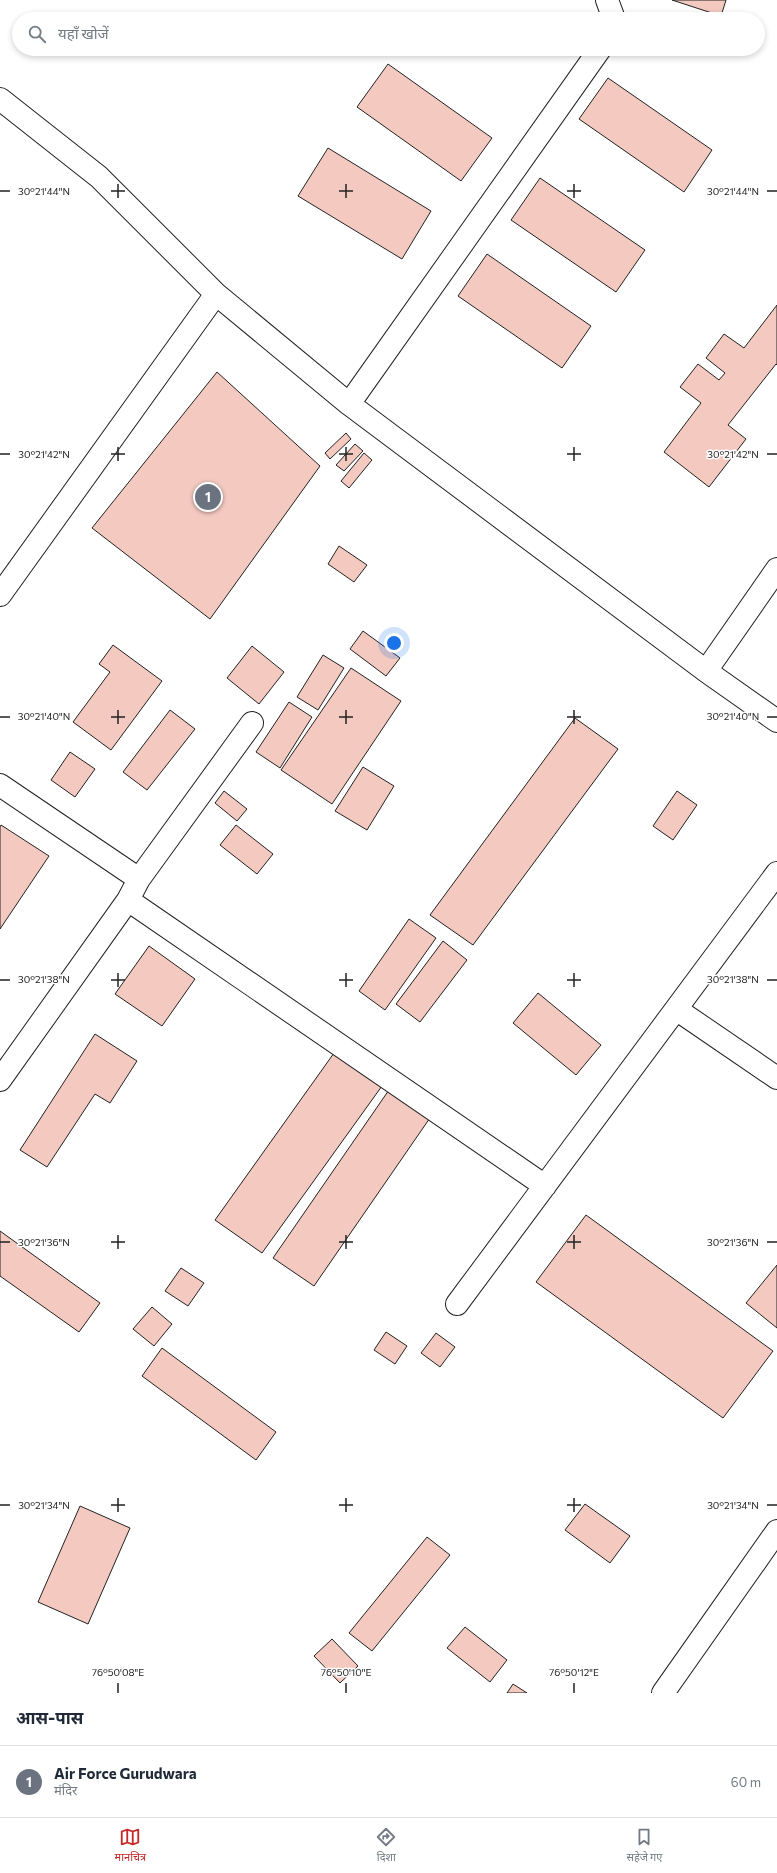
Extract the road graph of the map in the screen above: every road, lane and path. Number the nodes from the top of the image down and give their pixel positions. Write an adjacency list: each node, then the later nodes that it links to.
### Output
1 (607, 0): 2 (street)
2 (611, 12)
3 (595, 56): 6 (street)
4 (0, 99): 5 (street)
5 (216, 294): 6 (street); 8 (street)
6 (349, 404): 9 (street)
7 (777, 569): 9 (street)
8 (0, 595)
9 (706, 670): 10 (street)
10 (777, 721)
11 (252, 723): 14 (street)
12 (0, 785): 14 (street)
13 (777, 873): 16 (street)
14 (139, 879): 15 (street)
15 (128, 900): 18 (street); 19 (street)
16 (676, 1009): 17 (street); 19 (street)
17 (777, 1078)
18 (0, 1080)
19 (545, 1186): 20 (street)
20 (457, 1304)
21 (777, 1531): 22 (street)
22 (663, 1693)

